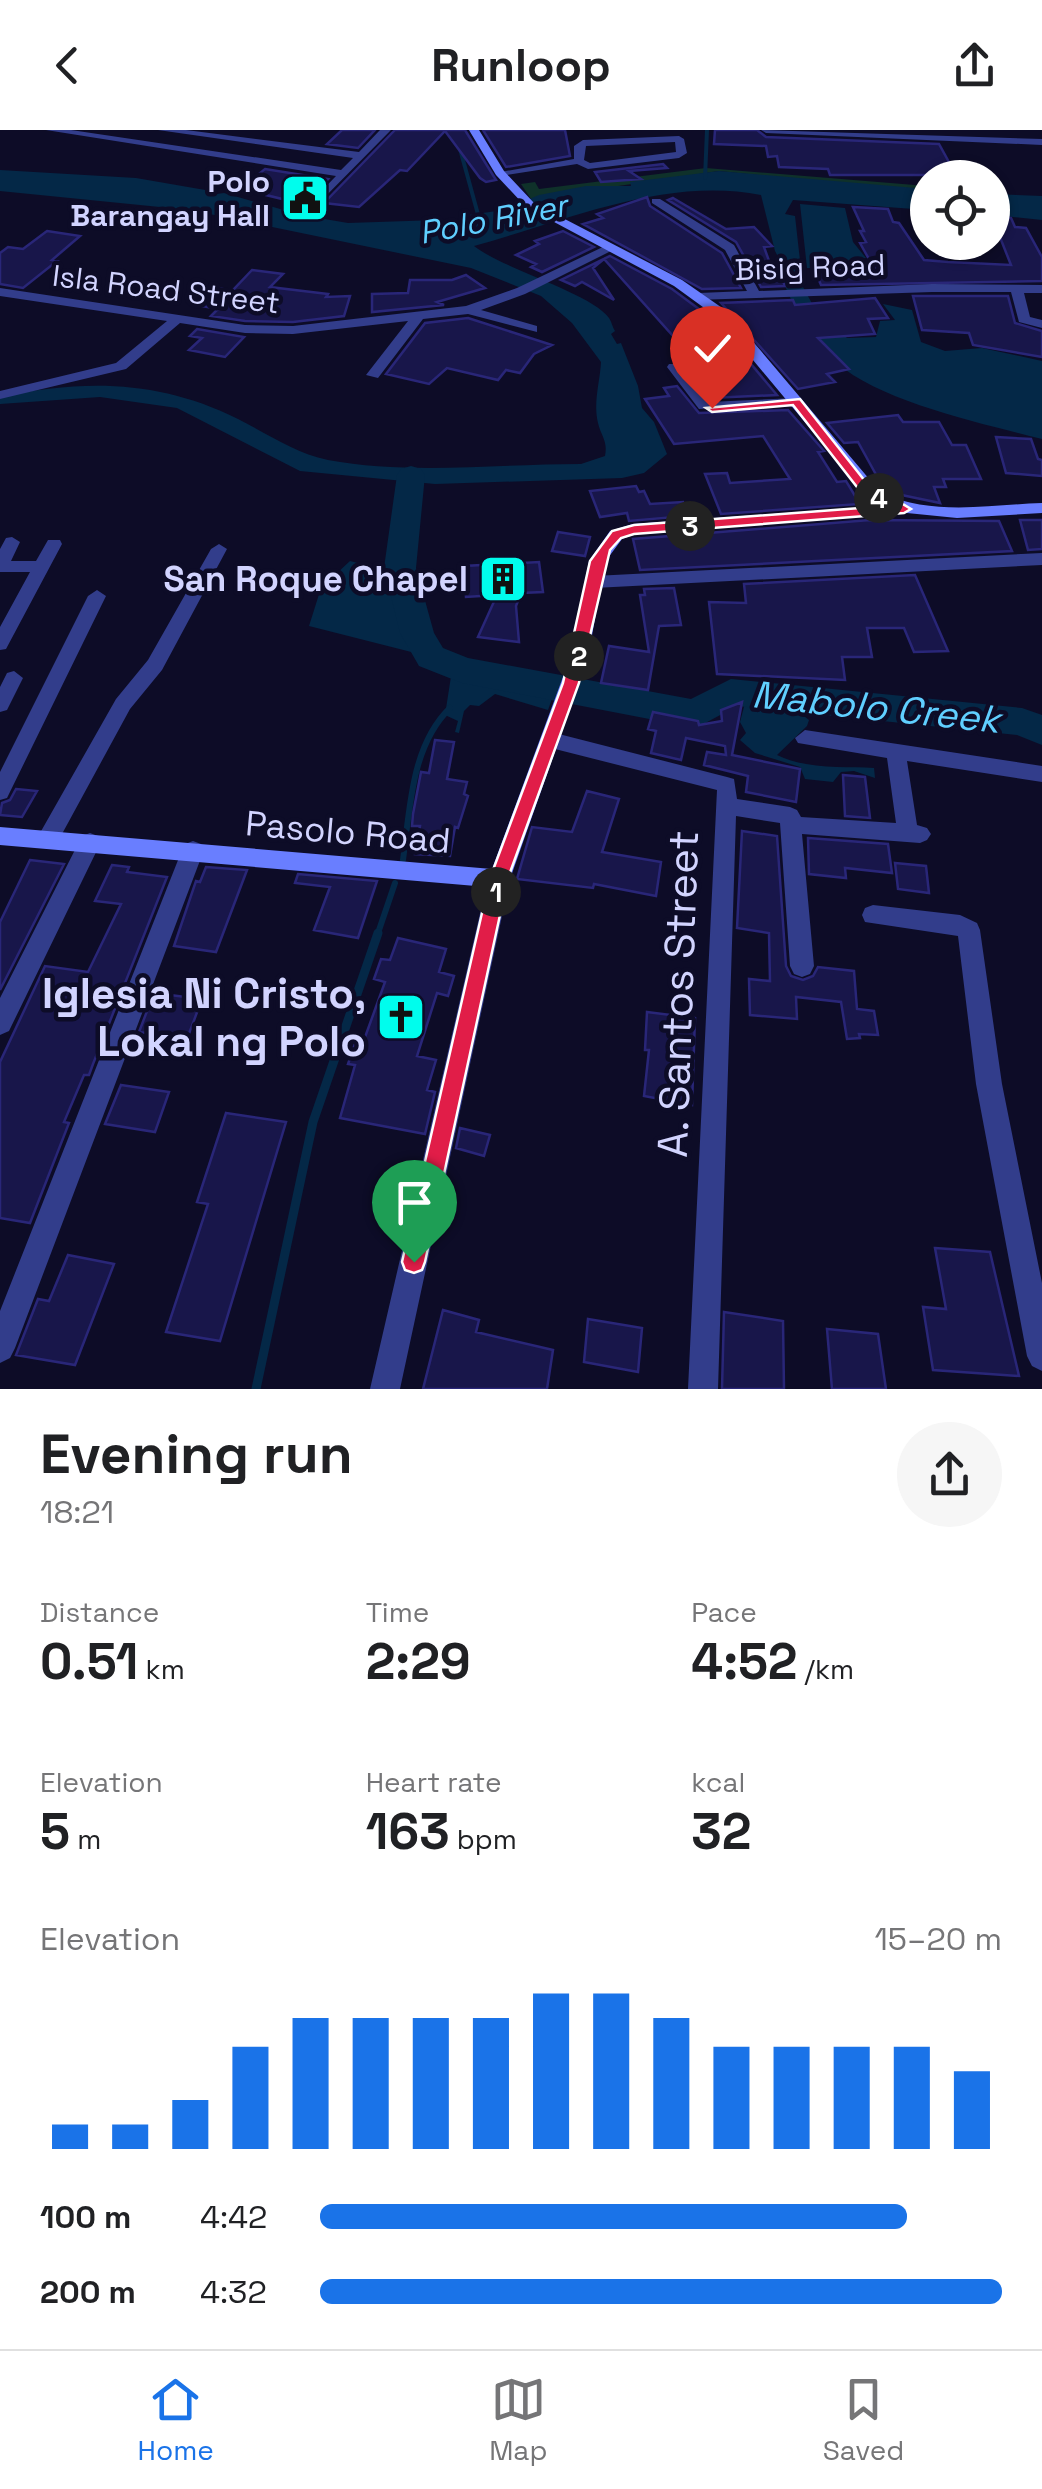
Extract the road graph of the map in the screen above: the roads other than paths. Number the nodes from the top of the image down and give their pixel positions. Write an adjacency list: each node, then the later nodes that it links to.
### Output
1 (52, 130): 11 (street)
2 (164, 130): 8 (street)
3 (386, 130): 8 (street)
4 (474, 130): 10 (main road)
5 (766, 131): 6 (street)
6 (937, 134): 7 (street)
7 (1042, 142)
8 (362, 156): 11 (street)
9 (579, 161): 9 (street); 10 (street)
10 (500, 173): 14 (main road)
11 (344, 174): 13 (street)
12 (656, 201): 18 (street)
13 (312, 207)
14 (612, 248): 19 (main road); 20 (street, Isla Road Street)
15 (1042, 289): 16 (street, Bisig Road)
16 (1017, 290): 18 (street, Bisig Road); 23 (street)
17 (0, 292): 22 (street, Isla Road Street)
18 (754, 293): 19 (street, Bisig Road)
19 (699, 297): 28 (main road)
20 (472, 312): 21 (street, Isla Road Street); 24 (street)
21 (418, 317): 22 (street, Isla Road Street); 26 (street)
22 (176, 320): 27 (street)
23 (1042, 324)
24 (532, 330)
25 (674, 368): 28 (street)
26 (373, 375)
27 (0, 395)
28 (796, 402): 30 (main road)
29 (1042, 508): 30 (main road)
30 (904, 509): 37 (main road)
31 (12, 542): 35 (street)
32 (54, 544): 36 (street)
33 (220, 549): 50 (street)
34 (1041, 561): 37 (street)
35 (0, 565): 36 (street)
36 (41, 567): 39 (street)
37 (594, 582): 43 (main road)
38 (98, 596): 46 (street)
39 (0, 644)
40 (14, 678): 41 (street)
41 (0, 705)
42 (806, 738): 44 (street)
43 (551, 740): 47 (street, A. Santos Street); 53 (main road)
44 (896, 752): 45 (street); 48 (street)
45 (1042, 774)
46 (0, 792)
47 (726, 806): 48 (street); 60 (street, A. Santos Street)
48 (794, 825): 55 (street)
49 (0, 836): 50 (main road, Pasolo Road)
50 (48, 839): 51 (main road, Pasolo Road)
51 (90, 842): 52 (main road, Pasolo Road); 56 (street)
52 (193, 850): 53 (main road, Pasolo Road); 57 (street)
53 (499, 878): 59 (street)
54 (873, 916): 58 (street)
55 (802, 966)
56 (0, 1023)
57 (0, 1348)
58 (1042, 1356)
59 (385, 1389)
60 (703, 1389)

